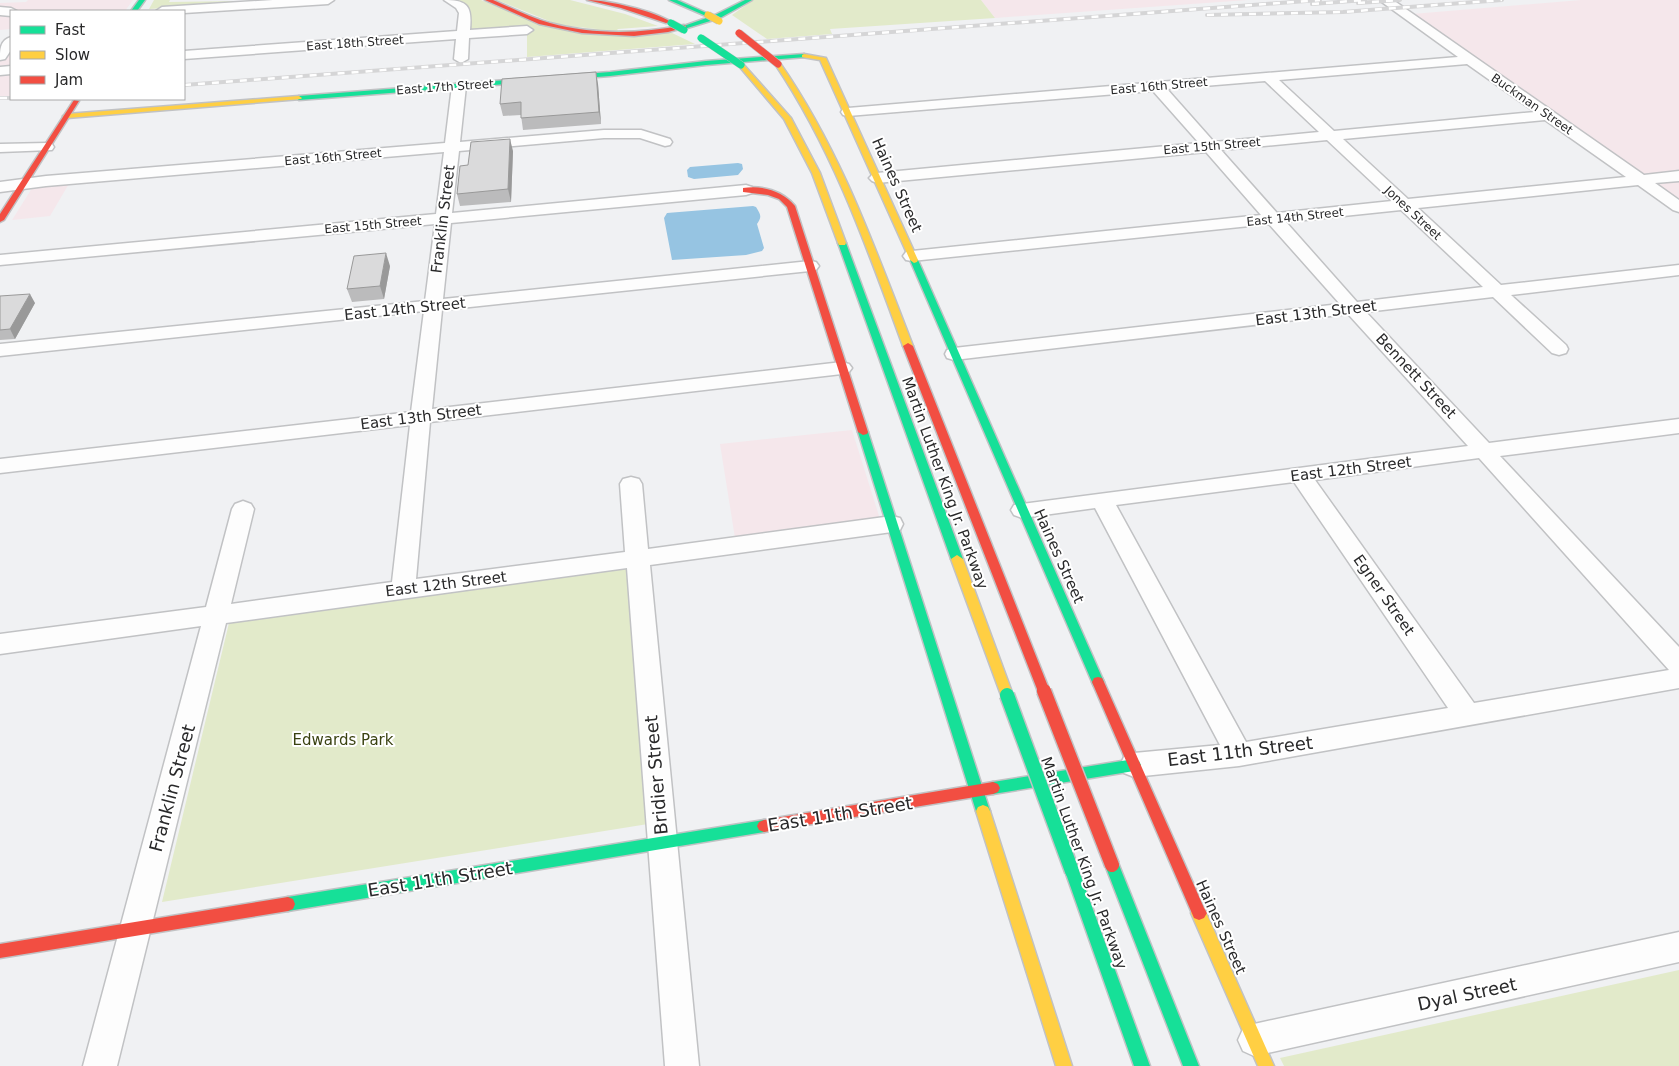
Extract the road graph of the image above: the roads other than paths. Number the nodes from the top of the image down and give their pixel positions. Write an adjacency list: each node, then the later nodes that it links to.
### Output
1 (328, 0): 10 (street)
2 (450, 0): 14 (street)
3 (488, 0): 8 (main road)
4 (590, 0): 12 (main road)
5 (610, 0): 12 (main road, Martin Luther King Jr. Parkway)
6 (672, 0): 11 (main road)
7 (696, 0): 11 (main road)
8 (749, 0)
9 (1385, 0): 20 (street, Buckman Street)
10 (177, 10)
11 (717, 17): 85 (main road, Martin Luther King Jr. Parkway, bridge)
12 (670, 22): 84 (main road, Martin Luther King Jr. Parkway, bridge)
13 (527, 30): 14 (street, East 18th Street)
14 (463, 35): 16 (street, East 18th Street); 19 (street)
15 (10, 42): 17 (street)
16 (185, 55)
17 (0, 56)
18 (823, 58): 22 (main road, East 17th Street); 25 (main road, Haines Street)
19 (461, 59)
20 (1470, 60): 21 (street, East 16th Street); 26 (street, Buckman Street)
21 (1266, 76): 23 (street, East 16th Street); 28 (street, Jones Street)
22 (459, 86): 27 (main road, East 17th Street); 30 (street, Franklin Street)
23 (1156, 86): 25 (street, East 16th Street); 31 (street, Bennett Street)
24 (77, 100): 27 (main road)
25 (848, 112): 35 (main road, Haines Street)
26 (1548, 115): 28 (street, East 15th Street); 36 (street, Buckman Street)
27 (67, 116): 32 (main road)
28 (1329, 135): 31 (street, East 15th Street); 40 (street, Jones Street)
29 (665, 142): 30 (street, East 16th Street)
30 (451, 146): 37 (street, East 16th Street); 42 (street, Franklin Street)
31 (1210, 146): 35 (street, East 15th Street); 43 (street, Bennett Street)
32 (47, 147): 33 (street); 37 (main road)
33 (0, 148)
34 (1679, 176): 36 (street, East 14th Street)
35 (877, 178): 45 (main road, Haines Street)
36 (1641, 180): 40 (street, East 14th Street); 41 (street, Buckman Street)
37 (23, 185): 38 (street, East 16th Street); 44 (main road)
38 (0, 188)
39 (746, 190): 42 (street, East 15th Street); 47 (main road)
40 (1404, 206): 43 (street, East 14th Street); 49 (street, Jones Street)
41 (1679, 207)
42 (443, 218): 46 (street, East 15th Street); 50 (street, Franklin Street)
43 (1273, 219): 45 (street, East 14th Street); 51 (street, Bennett Street)
44 (0, 220)
45 (912, 256): 54 (main road, Haines Street)
46 (0, 260)
47 (810, 266): 50 (street, East 14th Street); 55 (main road)
48 (1679, 270): 49 (street, East 13th Street)
49 (1498, 291): 51 (street, East 13th Street); 52 (street, Jones Street)
50 (433, 306): 53 (street, East 14th Street); 56 (street, Franklin Street)
51 (1353, 308): 54 (street, East 13th Street); 58 (street, Bennett Street)
52 (1559, 349)
53 (0, 350)
54 (954, 354): 64 (main road, Haines Street)
55 (842, 368): 56 (street, East 13th Street); 65 (main road)
56 (420, 417): 59 (street, East 13th Street); 67 (street, Franklin Street)
57 (1674, 432): 58 (street, East 12th Street)
58 (1486, 452): 60 (street, East 12th Street); 70 (street, Bennett Street)
59 (0, 466)
60 (1300, 475): 62 (street, East 12th Street); 72 (street, Egner Street)
61 (631, 484): 66 (street, Bridier Street)
62 (1102, 500): 64 (street, East 12th Street); 73 (street)
63 (244, 509): 68 (street, Franklin Street)
64 (1022, 510): 74 (main road, Haines Street)
65 (892, 524): 66 (street, East 12th Street); 75 (main road)
66 (637, 559): 67 (street, East 12th Street); 76 (street, Bridier Street)
67 (403, 590): 68 (street, East 12th Street)
68 (217, 615): 69 (street, East 12th Street); 77 (street, Franklin Street)
69 (0, 644)
70 (1679, 664)
71 (1679, 678): 72 (street, East 11th Street)
72 (1468, 715): 73 (street, East 11th Street)
73 (1238, 755): 74 (street, East 11th Street)
74 (1134, 766): 75 (main road, East 11th Street); 80 (main road, Haines Street)
75 (978, 791): 76 (main road, East 11th Street); 83 (main road)
76 (663, 842): 77 (main road, East 11th Street); 82 (street, Bridier Street)
77 (135, 929): 79 (main road, East 11th Street); 81 (street, Franklin Street)
78 (1679, 947): 80 (street, Dyal Street)
79 (0, 951)
80 (1260, 1053)
81 (100, 1066)
82 (682, 1066)
83 (1064, 1066)
84 (1142, 1066)
85 (1191, 1066)

